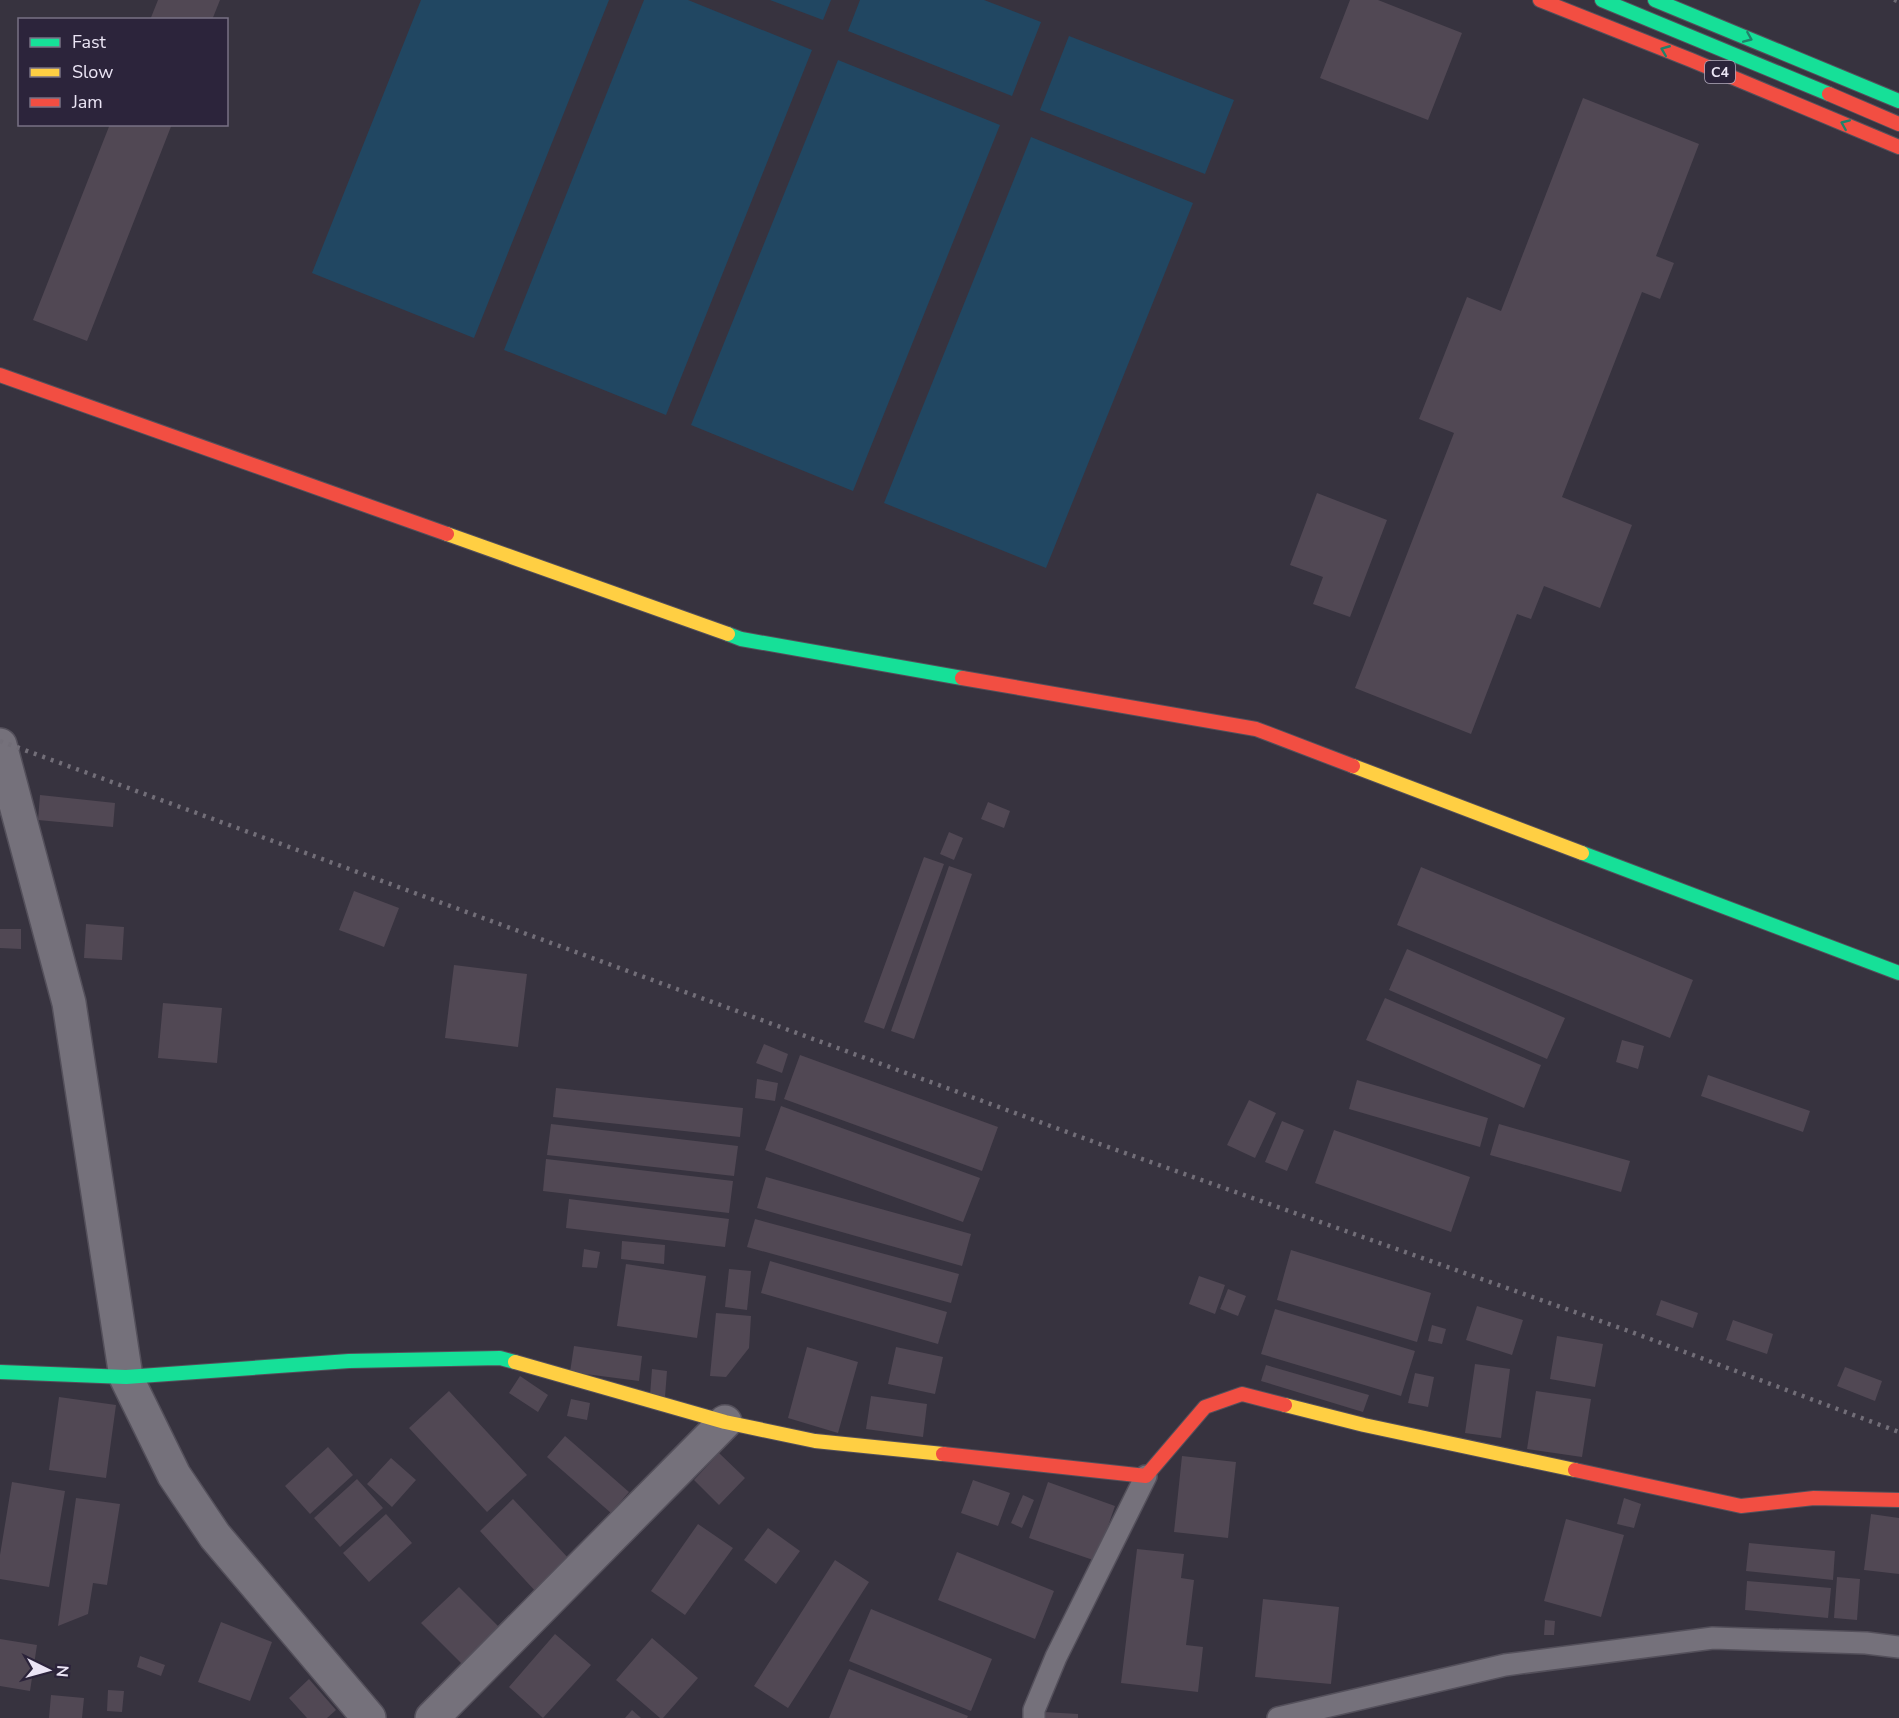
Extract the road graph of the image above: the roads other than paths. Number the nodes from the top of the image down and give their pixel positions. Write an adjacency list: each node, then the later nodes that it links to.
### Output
1 (1540, 0): 6 (main road, C4, one-way to 1)
2 (1602, 0): 5 (main road)
3 (1655, 0): 4 (main road, one-way to 4)
4 (1899, 101)
5 (1899, 124)
6 (1899, 147)
7 (0, 375): 9 (main road)
8 (0, 745): 11 (street)
9 (1899, 973)
10 (0, 1372): 11 (main road)
11 (126, 1377): 12 (main road); 16 (street)
12 (725, 1422): 13 (main road); 17 (street)
13 (1146, 1476): 14 (main road); 18 (lane)
14 (1899, 1500)
15 (1899, 1647): 19 (lane)
16 (369, 1718)
17 (432, 1718)
18 (1034, 1718)
19 (1278, 1718)

